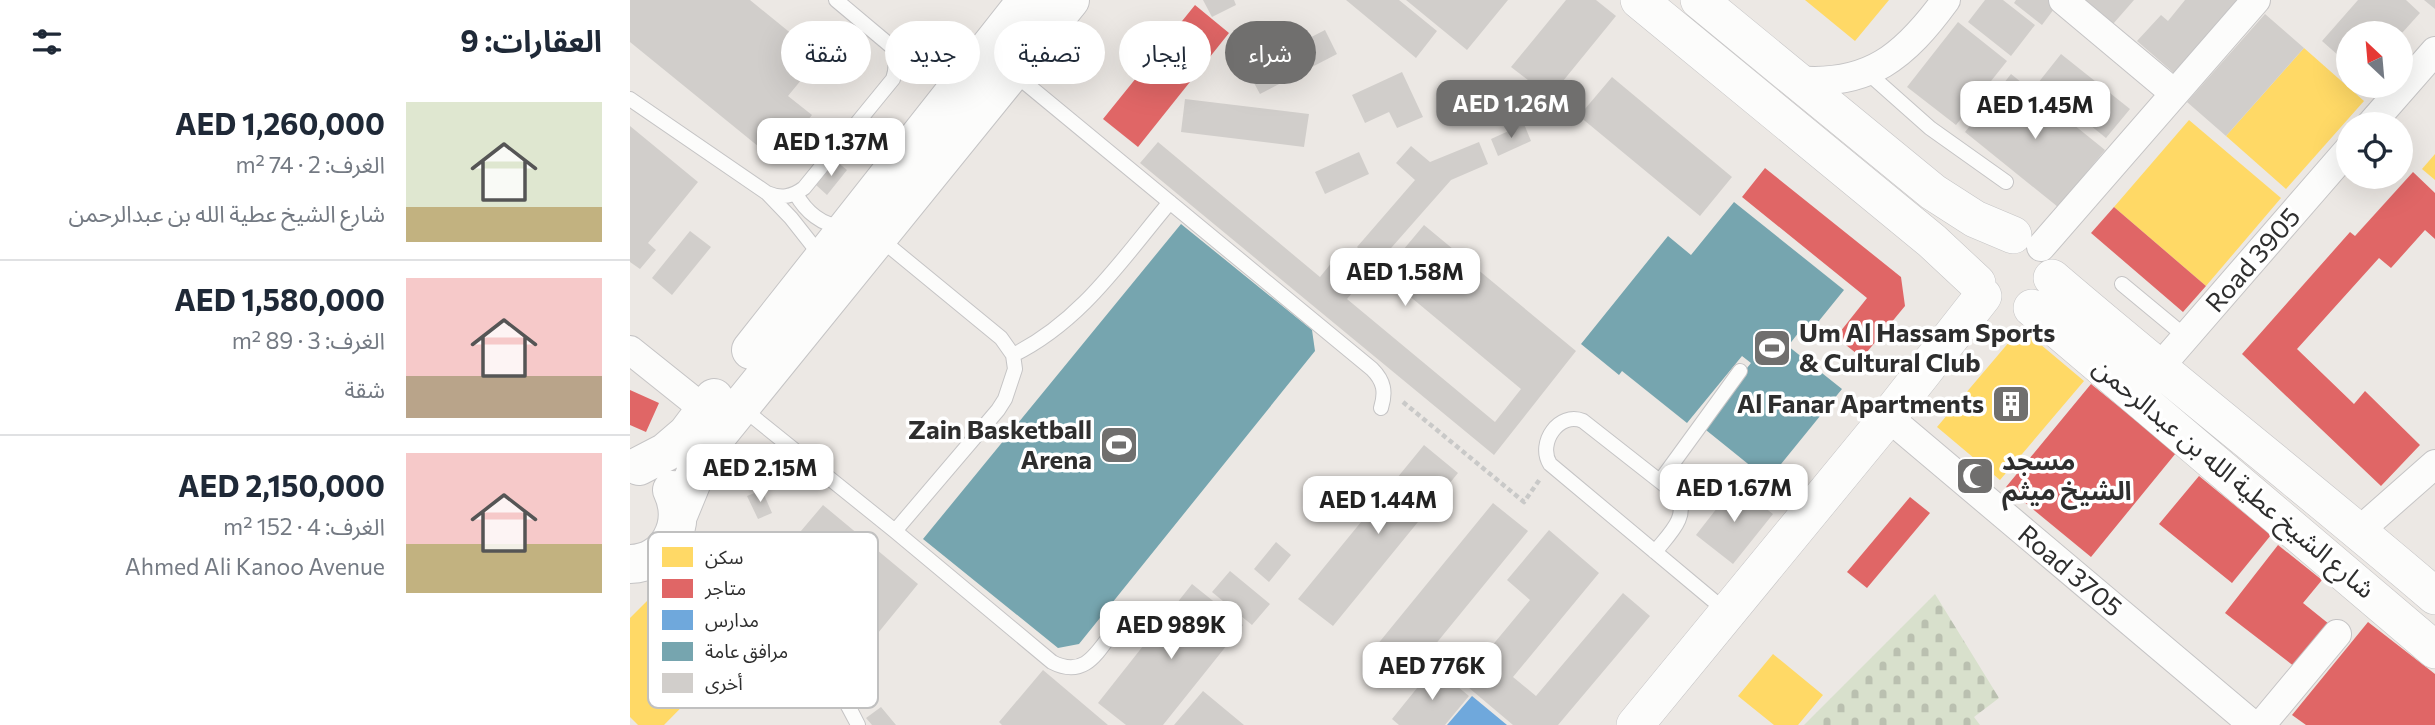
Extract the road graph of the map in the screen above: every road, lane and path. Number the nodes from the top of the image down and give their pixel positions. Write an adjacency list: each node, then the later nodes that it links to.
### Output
1 (836, 0): 21 (lane)
2 (1027, 0): 23 (main road)
3 (1070, 0): 9 (main road)
4 (1639, 0): 27 (street)
5 (1699, 0): 12 (street, شارع الشيخ عطية الله بن عبدالرحمن)
6 (1946, 0): 11 (street)
7 (2256, 0): 15 (street)
8 (2068, 2): 15 (street)
9 (1053, 21)
10 (2435, 51): 17 (street)
11 (1868, 73): 12 (street); 19 (lane)
12 (1796, 80): 25 (street, شارع الشيخ عطية الله بن عبدالرحمن)
13 (999, 84): 23 (main road)
14 (1027, 84): 22 (lane)
15 (2174, 93): 25 (street)
16 (630, 99): 20 (lane)
17 (2382, 112)
18 (2336, 164): 28 (street, Road 3905)
19 (2006, 182)
20 (766, 193): 21 (lane); 24 (lane)
21 (796, 194): 23 (lane)
22 (1170, 202): 30 (lane); 33 (lane)
23 (862, 232): 24 (main road); 30 (lane); 34 (main road)
24 (823, 259): 34 (main road)
25 (2035, 267): 27 (street); 27 (street); 31 (street, شارع الشيخ عطية الله بن عبدالرحمن); 50 (street, شارع الشيخ عطية الله بن عبدالرحمن)
26 (2122, 284): 28 (lane)
27 (1980, 290): 36 (street)
28 (2186, 337): 31 (street, Road 3905)
29 (630, 351): 34 (street)
30 (1013, 355): 42 (lane)
31 (2158, 369): 43 (street, شارع الشيخ عطية الله بن عبدالرحمن)
32 (1740, 371): 40 (lane)
33 (1384, 386): 35 (lane); 37 (path)
34 (722, 408): 39 (main road); 41 (main road); 42 (lane)
35 (1381, 408)
36 (1888, 417): 47 (street); 54 (street, Road 3705)
37 (1550, 464): 40 (lane); 45 (lane)
38 (2435, 464): 43 (street)
39 (634, 466): 41 (main road)
40 (1660, 481): 45 (lane)
41 (679, 513): 44 (main road)
42 (895, 531): 49 (lane)
43 (2359, 531): 46 (street, شارع الشيخ عطية الله بن عبدالرحمن)
44 (675, 532)
45 (1656, 552): 47 (lane)
46 (2435, 596)
47 (1728, 613): 53 (street)
48 (2337, 634): 55 (street)
49 (1110, 636)
50 (2435, 650)
51 (849, 708): 52 (lane)
52 (858, 725)
53 (1635, 725)
54 (2253, 725)
55 (2261, 725)

